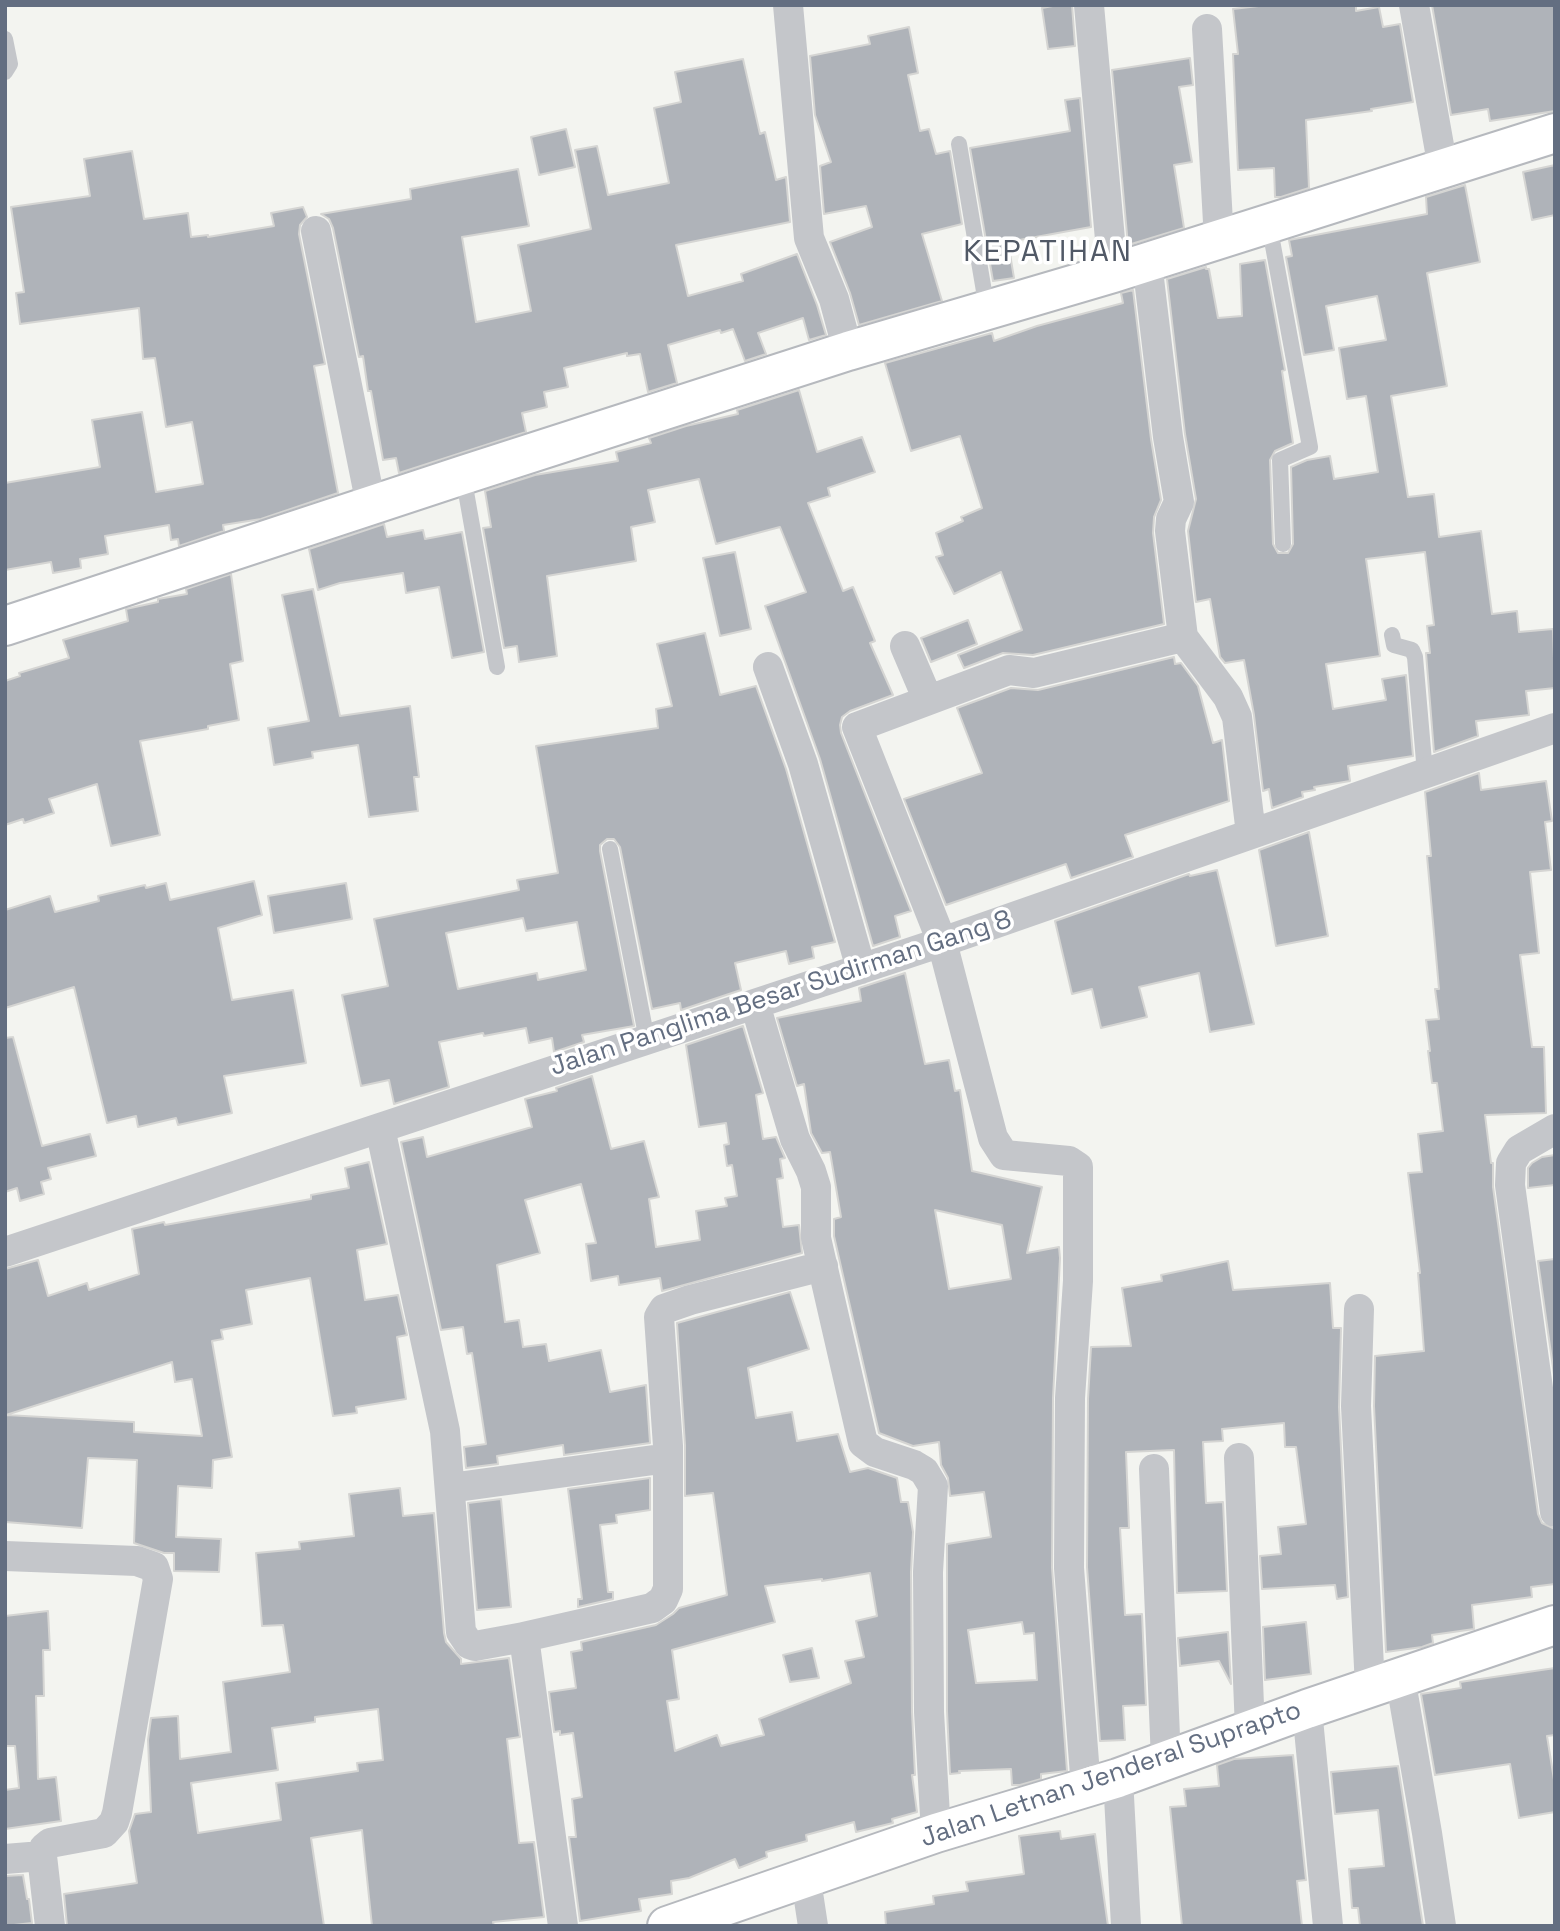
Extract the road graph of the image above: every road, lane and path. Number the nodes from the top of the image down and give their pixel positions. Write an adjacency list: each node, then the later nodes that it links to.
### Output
1 (788, 5): 15 (street)
2 (1090, 5): 13 (street)
3 (1414, 5): 9 (street)
4 (1207, 29): 12 (street)
5 (5, 39): 6 (lane)
6 (5, 72)
7 (1555, 133): 9 (street)
8 (959, 144): 14 (lane)
9 (1443, 168): 10 (street)
10 (1269, 224): 12 (street); 18 (lane)
11 (316, 231): 17 (street)
12 (1219, 240): 13 (street)
13 (1130, 268): 14 (street); 21 (street)
14 (987, 309): 15 (street)
15 (849, 351): 16 (street)
16 (463, 475): 17 (street); 23 (lane)
17 (371, 505): 19 (street)
18 (1283, 544)
19 (5, 626)
20 (1392, 635): 27 (lane)
21 (1183, 637): 25 (street); 28 (street)
22 (905, 646): 25 (street)
23 (497, 667)
24 (768, 667): 31 (street)
25 (928, 700): 30 (street)
26 (1555, 728): 27 (street, Jalan Panglima Besar Sudirman Gang 8)
27 (1425, 773): 28 (street, Jalan Panglima Besar Sudirman Gang 8)
28 (1251, 834): 30 (street, Jalan Panglima Besar Sudirman Gang 8)
29 (610, 849): 33 (lane)
30 (942, 942): 31 (street, Jalan Panglima Besar Sudirman Gang 8); 51 (street)
31 (861, 969): 32 (street, Jalan Panglima Besar Sudirman Gang 8)
32 (755, 1004): 33 (street, Jalan Panglima Besar Sudirman Gang 8); 37 (street)
33 (647, 1040): 34 (street, Jalan Panglima Besar Sudirman Gang 8)
34 (380, 1128): 36 (street, Jalan Panglima Besar Sudirman Gang 8); 42 (street)
35 (1555, 1129): 43 (street)
36 (5, 1252)
37 (823, 1266): 39 (street); 52 (street)
38 (1359, 1309): 47 (street)
39 (667, 1458): 42 (street); 46 (street)
40 (1238, 1458): 49 (street)
41 (1154, 1469): 50 (street)
42 (450, 1488): 46 (street)
43 (1555, 1512)
44 (5, 1556): 53 (street)
45 (1555, 1625): 47 (street, Jalan Letnan Jenderal Suprapto)
46 (524, 1637): 58 (street)
47 (1385, 1682): 48 (street, Jalan Letnan Jenderal Suprapto); 62 (street)
48 (1307, 1709): 49 (street, Jalan Letnan Jenderal Suprapto); 61 (street)
49 (1250, 1730): 50 (street, Jalan Letnan Jenderal Suprapto)
50 (1166, 1761): 51 (street, Jalan Letnan Jenderal Suprapto)
51 (1102, 1783): 52 (street, Jalan Letnan Jenderal Suprapto); 60 (street)
52 (936, 1833): 55 (street, Jalan Letnan Jenderal Suprapto)
53 (41, 1856): 54 (street); 57 (street)
54 (5, 1859)
55 (806, 1880): 56 (street, Jalan Letnan Jenderal Suprapto); 59 (street)
56 (691, 1922)
57 (50, 1926)
58 (563, 1926)
59 (813, 1926)
60 (1126, 1926)
61 (1328, 1926)
62 (1441, 1926)

